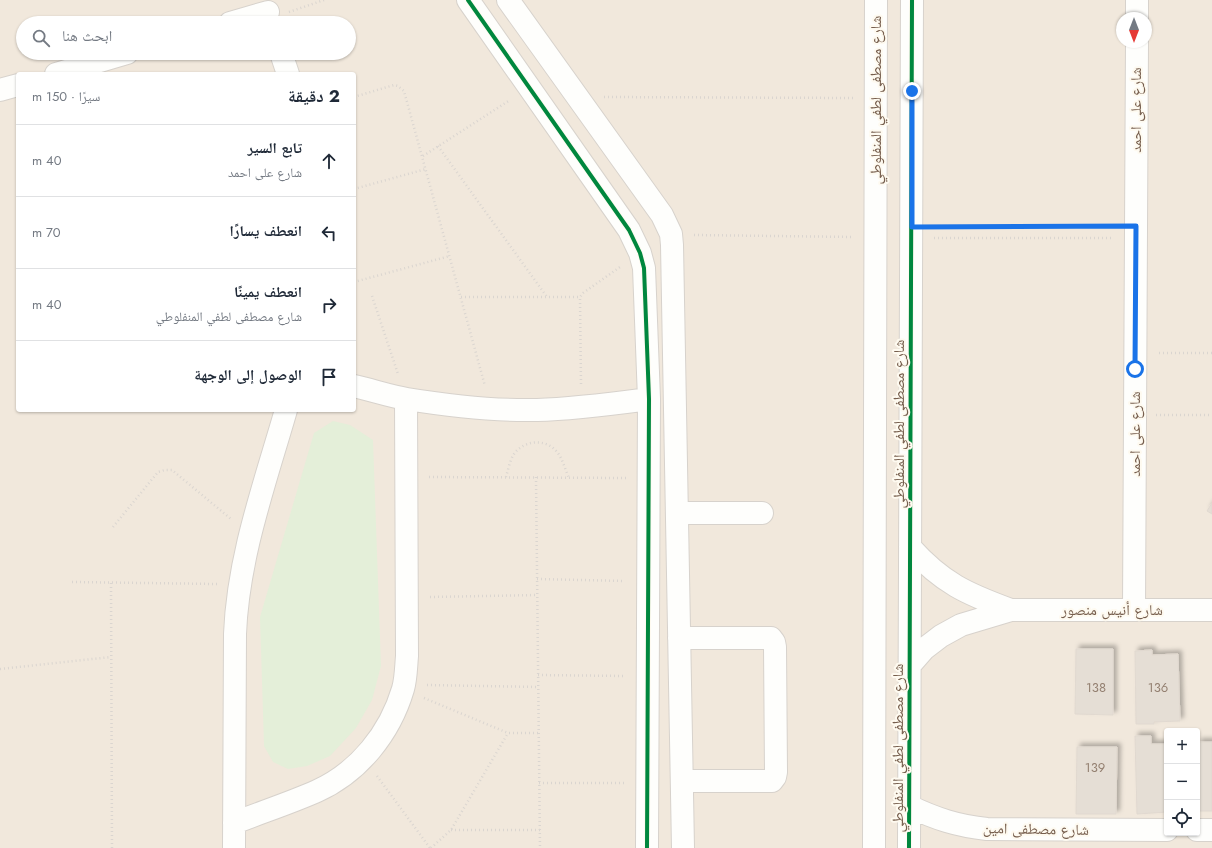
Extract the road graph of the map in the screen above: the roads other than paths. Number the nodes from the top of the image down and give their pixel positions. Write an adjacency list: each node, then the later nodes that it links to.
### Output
1 (468, 0): 16 (street)
2 (508, 0): 17 (street)
3 (876, 0): 25 (street, شارع مصطفى لطفي المنفلوطي)
4 (912, 0): 24 (street, شارع مصطفى لطفي المنفلوطي)
5 (1137, 0): 6 (street)
6 (1137, 12)
7 (268, 13): 8 (street)
8 (257, 16)
9 (1137, 48): 28 (street, شارع على احمد)
10 (103, 60): 12 (street)
11 (283, 60): 13 (street)
12 (63, 72)
13 (287, 72)
14 (16, 86): 15 (street)
15 (0, 90)
16 (648, 375): 17 (street); 20 (street)
17 (675, 375): 22 (street)
18 (356, 386): 19 (street)
19 (406, 399): 20 (street); 34 (street)
20 (649, 399): 39 (street)
21 (285, 412): 34 (street)
22 (677, 513): 23 (street); 30 (street)
23 (762, 513)
24 (910, 547): 26 (street, شارع مصطفى لطفي المنفلوطي); 27 (street, شارع أنيس منصور)
25 (875, 570): 26 (street); 41 (street, شارع مصطفى لطفي المنفلوطي)
26 (910, 570): 31 (street, شارع مصطفى لطفي المنفلوطي)
27 (1011, 610): 28 (street, شارع أنيس منصور); 31 (street, شارع أنيس منصور)
28 (1134, 610): 29 (street, شارع أنيس منصور)
29 (1212, 610)
30 (679, 638): 32 (street); 32 (street)
31 (910, 665): 33 (street, شارع مصطفى لطفي المنفلوطي)
32 (682, 781): 40 (street)
33 (910, 806): 35 (street, شارع مصطفى امين); 42 (street, شارع مصطفى لطفي المنفلوطي)
34 (234, 823): 38 (street)
35 (1164, 830)
36 (1200, 830): 37 (street)
37 (1212, 830)
38 (234, 848)
39 (647, 848)
40 (683, 848)
41 (874, 848)
42 (910, 848)

